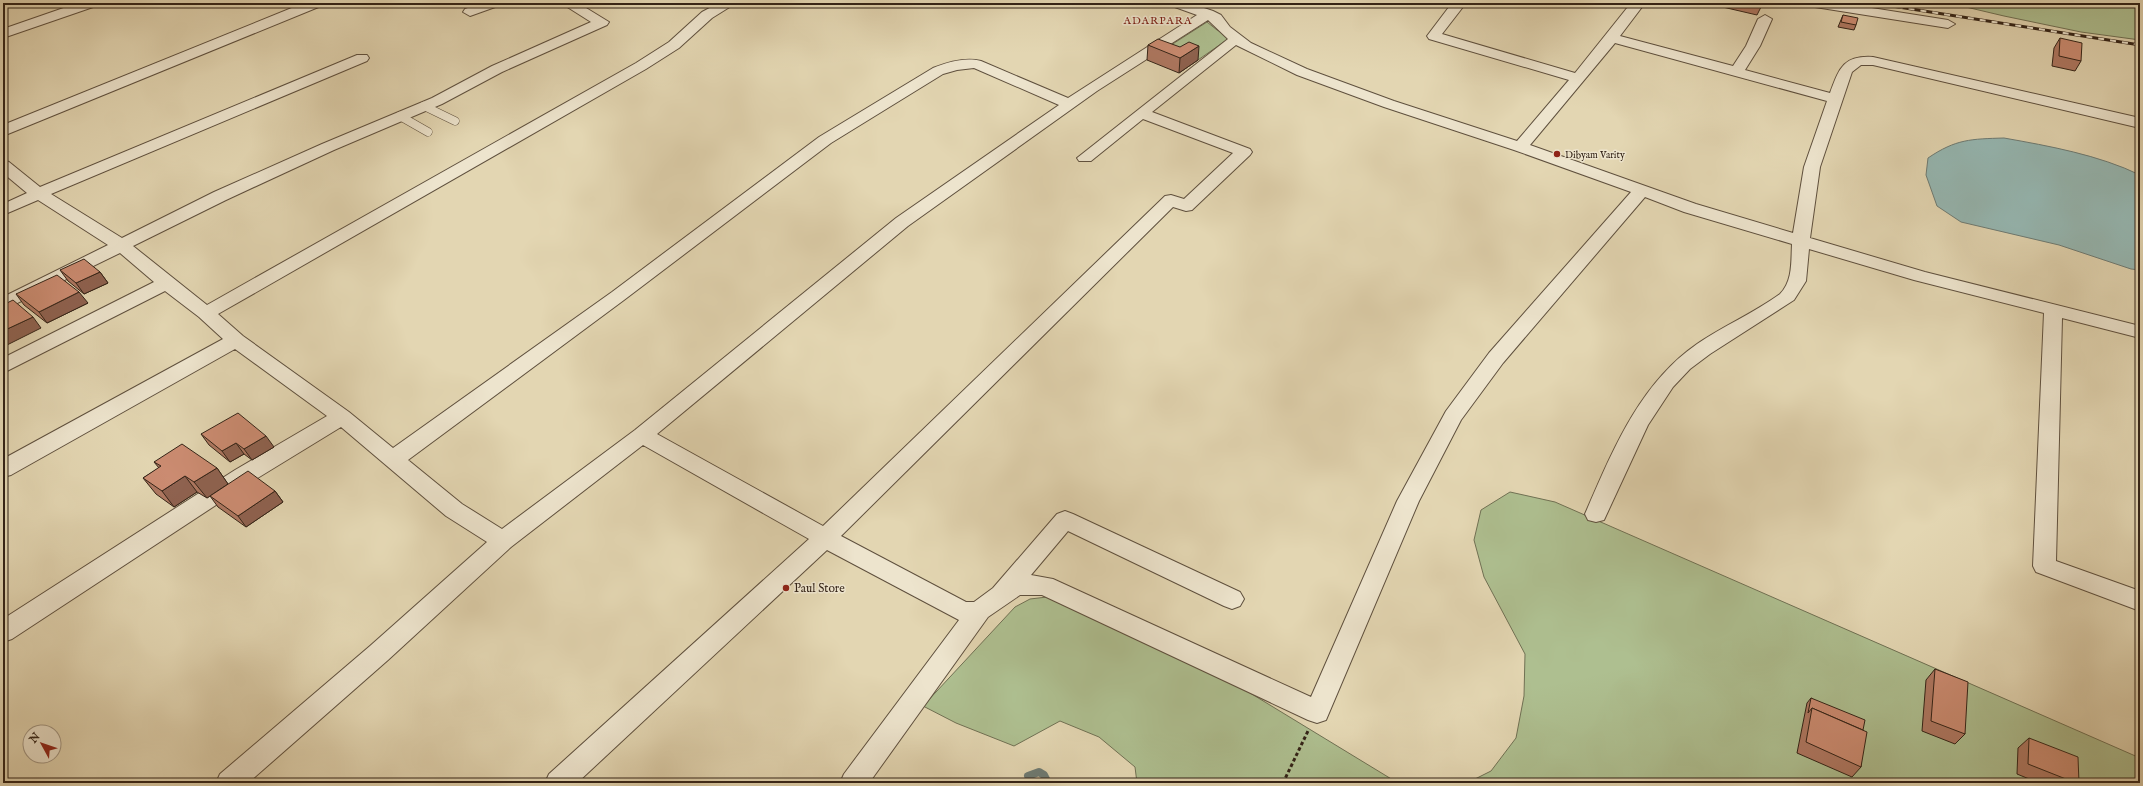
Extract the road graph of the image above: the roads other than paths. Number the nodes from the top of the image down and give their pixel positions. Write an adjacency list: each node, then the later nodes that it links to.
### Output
1 (91, 3): 14 (street)
2 (316, 3): 27 (street)
3 (493, 3): 10 (street)
4 (568, 3): 22 (street)
5 (729, 3): 40 (street)
6 (1177, 3): 11 (street)
7 (1459, 3): 19 (street)
8 (1638, 3): 15 (street)
9 (1815, 3): 13 (street)
10 (470, 12)
11 (1208, 14): 16 (street); 21 (street)
12 (1765, 20): 18 (street)
13 (1948, 24)
14 (3, 34)
15 (1612, 38): 18 (street); 19 (street)
16 (1236, 39): 23 (street); 29 (street)
17 (362, 58): 33 (street)
18 (1736, 72): 20 (street)
19 (1578, 78): 29 (street)
20 (1836, 99): 26 (street); 35 (street)
21 (1070, 104): 45 (street); 46 (street)
22 (424, 106): 24 (street); 25 (lane)
23 (1143, 114): 30 (street); 49 (street)
24 (400, 116): 28 (lane); 36 (street)
25 (455, 121)
26 (2140, 123)
27 (3, 131)
28 (428, 132)
29 (1520, 147): 32 (street)
30 (1085, 158)
31 (3, 165): 33 (street)
32 (1642, 190): 35 (street); 53 (street)
33 (39, 194): 34 (street); 36 (street)
34 (3, 210)
35 (1800, 242): 39 (street); 48 (street)
36 (122, 246): 37 (street); 38 (street)
37 (166, 283): 40 (street); 43 (street)
38 (3, 304)
39 (2053, 309): 41 (street); 52 (street)
40 (206, 313): 42 (street)
41 (2140, 332)
42 (236, 340): 44 (street); 47 (street)
43 (3, 366)
44 (342, 417): 46 (street); 54 (street)
45 (642, 435): 49 (street); 50 (street)
46 (392, 460): 50 (street)
47 (3, 469)
48 (1596, 514)
49 (825, 538): 53 (street); 56 (street)
50 (503, 541): 55 (street)
51 (1232, 599): 53 (street)
52 (2140, 600)
53 (987, 606): 57 (street)
54 (3, 632)
55 (229, 783)
56 (558, 783)
57 (853, 783)

